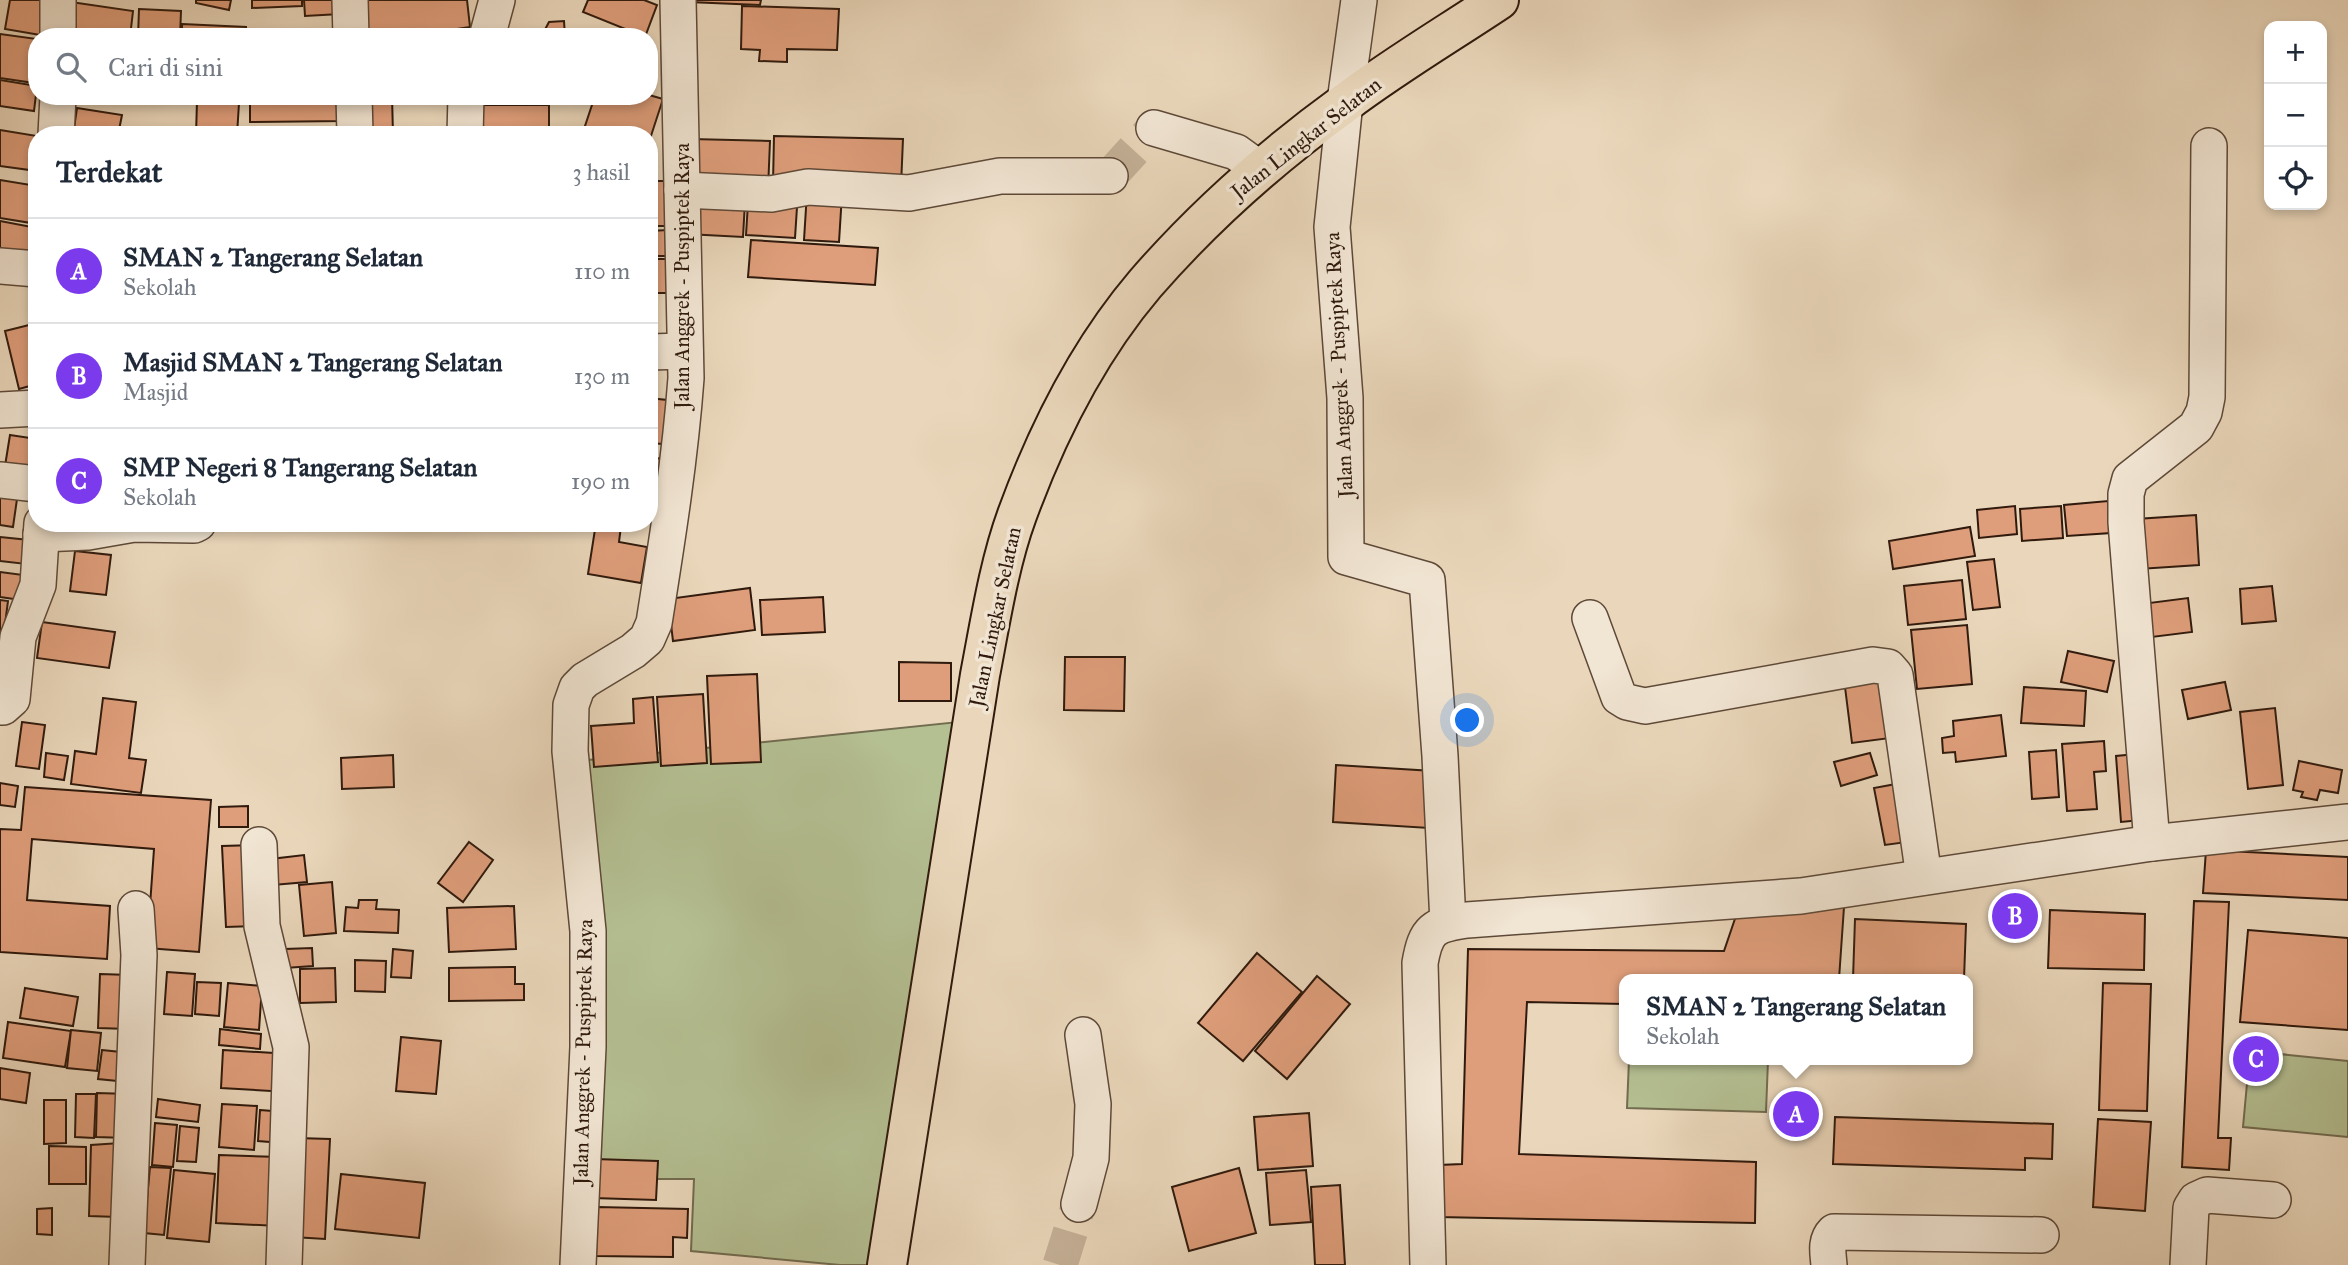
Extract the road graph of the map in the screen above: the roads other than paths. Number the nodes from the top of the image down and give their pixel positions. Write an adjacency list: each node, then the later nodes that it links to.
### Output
1 (58, 0): 7 (street)
2 (350, 0): 8 (street)
3 (497, 0): 9 (street)
4 (678, 0): 21 (street, Jalan Anggrek - Puspiptek Raya)
5 (1359, 0): 10 (street, Jalan Anggrek - Puspiptek Raya)
6 (1499, 0): 10 (main road, Jalan Lingkar Selatan)
7 (58, 28)
8 (351, 28)
9 (489, 28)
10 (1345, 102): 19 (main road, Jalan Lingkar Selatan); 38 (street, Jalan Anggrek - Puspiptek Raya)
11 (58, 105): 14 (street)
12 (354, 105): 15 (street)
13 (466, 105): 16 (street)
14 (56, 126)
15 (355, 126)
16 (465, 126)
17 (1154, 128): 19 (street)
18 (2209, 146): 34 (street)
19 (1261, 170): 46 (main road, Jalan Lingkar Selatan)
20 (1110, 176): 21 (street)
21 (682, 190): 24 (street, Jalan Anggrek - Puspiptek Raya)
22 (0, 266): 23 (street)
23 (28, 268)
24 (685, 351): 25 (street); 45 (street, Jalan Anggrek - Puspiptek Raya)
25 (658, 352)
26 (28, 408): 27 (street)
27 (0, 410)
28 (0, 480): 29 (street)
29 (28, 483)
30 (42, 532): 32 (street)
31 (1590, 618): 36 (street)
32 (0, 707)
33 (2348, 822): 34 (street)
34 (2152, 843): 36 (street)
35 (259, 845): 44 (street)
36 (1924, 877): 38 (street)
37 (136, 909): 43 (street)
38 (1448, 923): 47 (street)
39 (1083, 1035): 41 (street)
40 (2273, 1200): 49 (street)
41 (1079, 1204)
42 (2041, 1235): 48 (street)
43 (127, 1265)
44 (284, 1265)
45 (578, 1265)
46 (887, 1265)
47 (1428, 1265)
48 (1829, 1265)
49 (2188, 1265)

